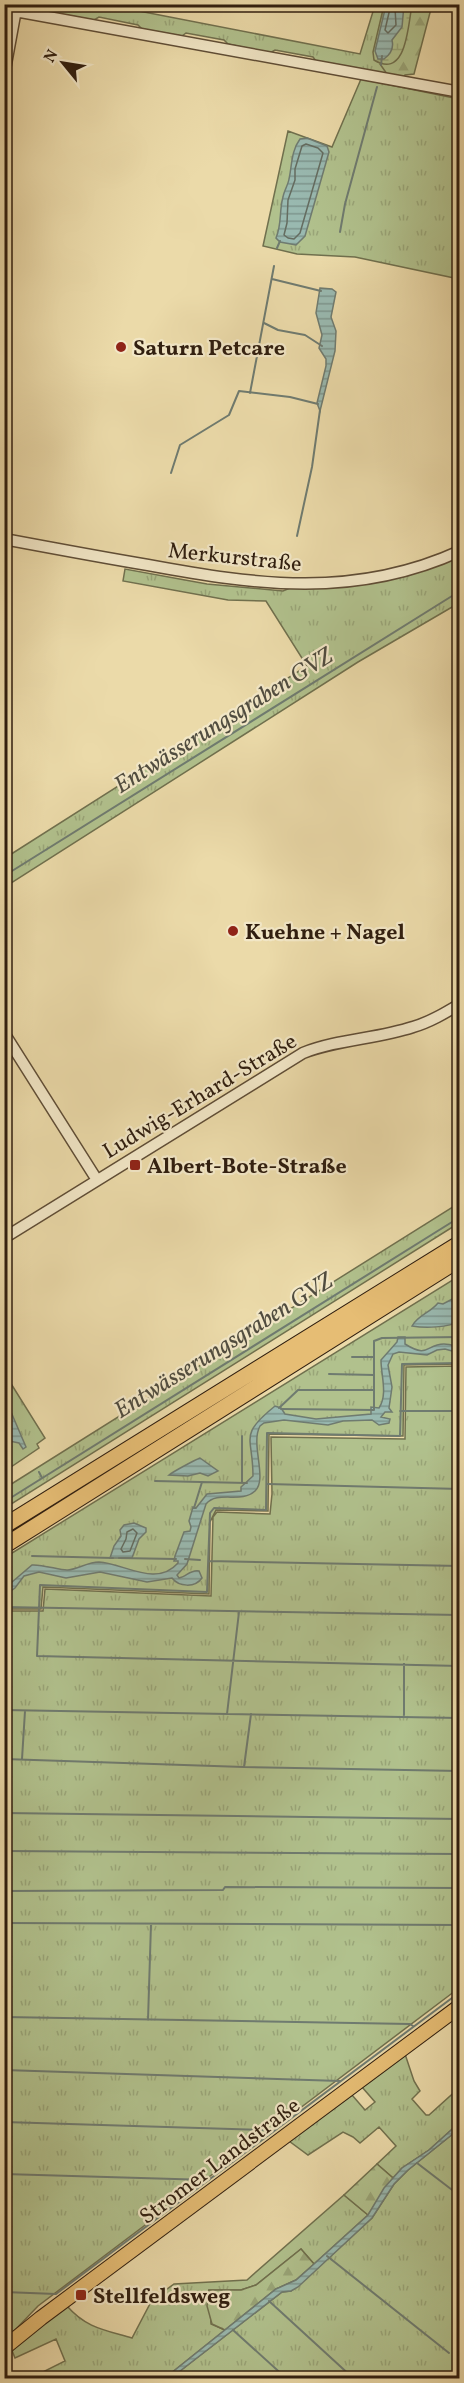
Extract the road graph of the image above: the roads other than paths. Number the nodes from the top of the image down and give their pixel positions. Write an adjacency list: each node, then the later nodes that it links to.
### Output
1 (17, 8): 2 (street); 3 (street); 4 (street)
2 (4, 9)
3 (4, 75)
4 (459, 92)
5 (4, 539): 6 (street, Merkurstraße)
6 (459, 550)
7 (459, 1004): 9 (street, Ludwig-Erhard-Straße)
8 (4, 1034): 9 (street)
9 (97, 1180): 10 (street, Ludwig-Erhard-Straße)
10 (4, 1238)
11 (459, 1243): 13 (highway)
12 (459, 1259): 14 (highway)
13 (4, 1527)
14 (4, 1546)
15 (459, 2006): 16 (main road, Stromer Landstraße)
16 (4, 2348)

